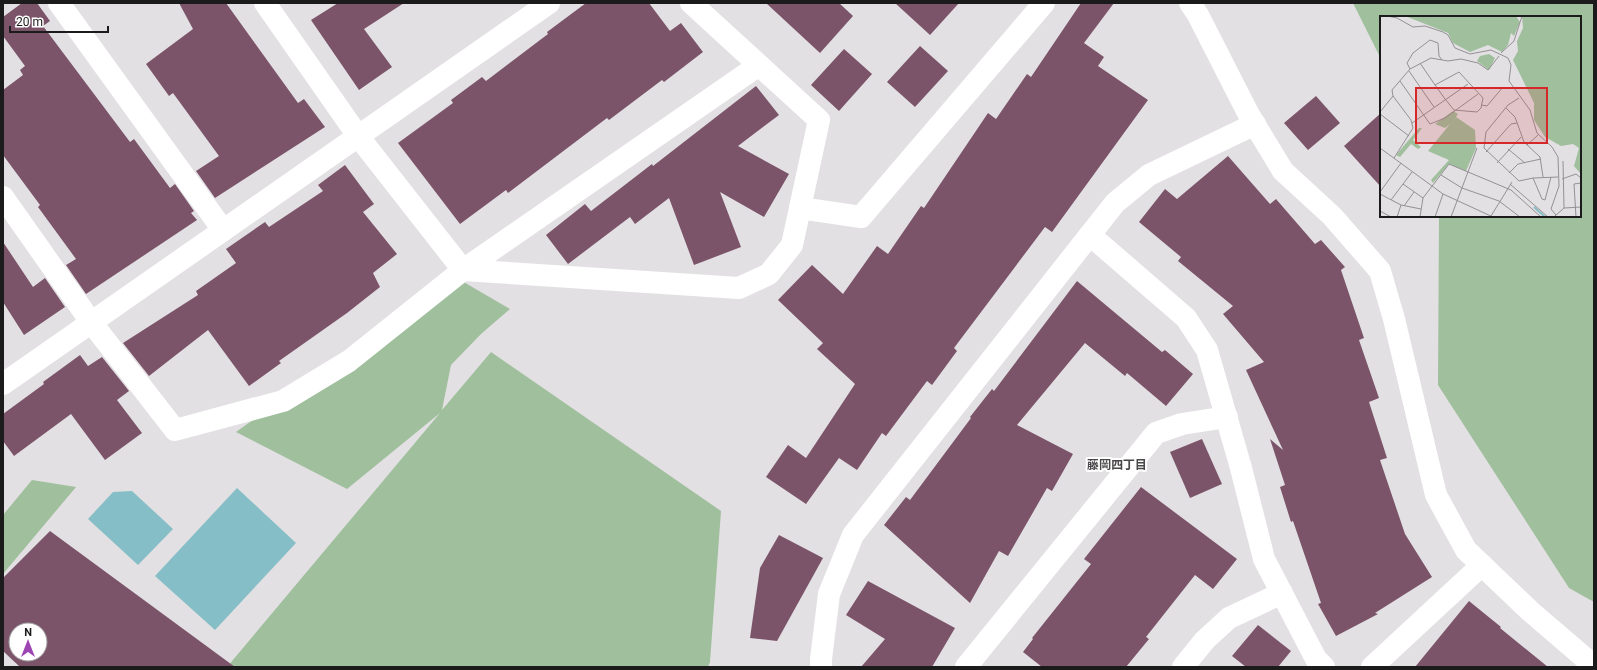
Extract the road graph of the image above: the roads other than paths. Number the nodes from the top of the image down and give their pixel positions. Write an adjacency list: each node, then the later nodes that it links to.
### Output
1 (59, 3): 12 (street)
2 (265, 3): 9 (street)
3 (549, 3): 9 (street)
4 (691, 3): 7 (street)
5 (1044, 3): 11 (street)
6 (1190, 3): 8 (street)
7 (759, 65): 11 (street); 14 (street)
8 (1255, 124): 13 (street); 18 (street)
9 (358, 136): 12 (street); 14 (street)
10 (3, 197): 15 (street)
11 (800, 208): 14 (street)
12 (223, 230): 15 (street)
13 (1090, 235): 17 (street); 21 (street)
14 (463, 270): 15 (street)
15 (91, 322): 16 (street)
16 (3, 384)
17 (1227, 418): 19 (street); 22 (street)
18 (1482, 565): 20 (street); 25 (street)
19 (1282, 593): 23 (street); 24 (street)
20 (1594, 666)
21 (821, 667)
22 (966, 667)
23 (1183, 667)
24 (1324, 667)
25 (1372, 667)

